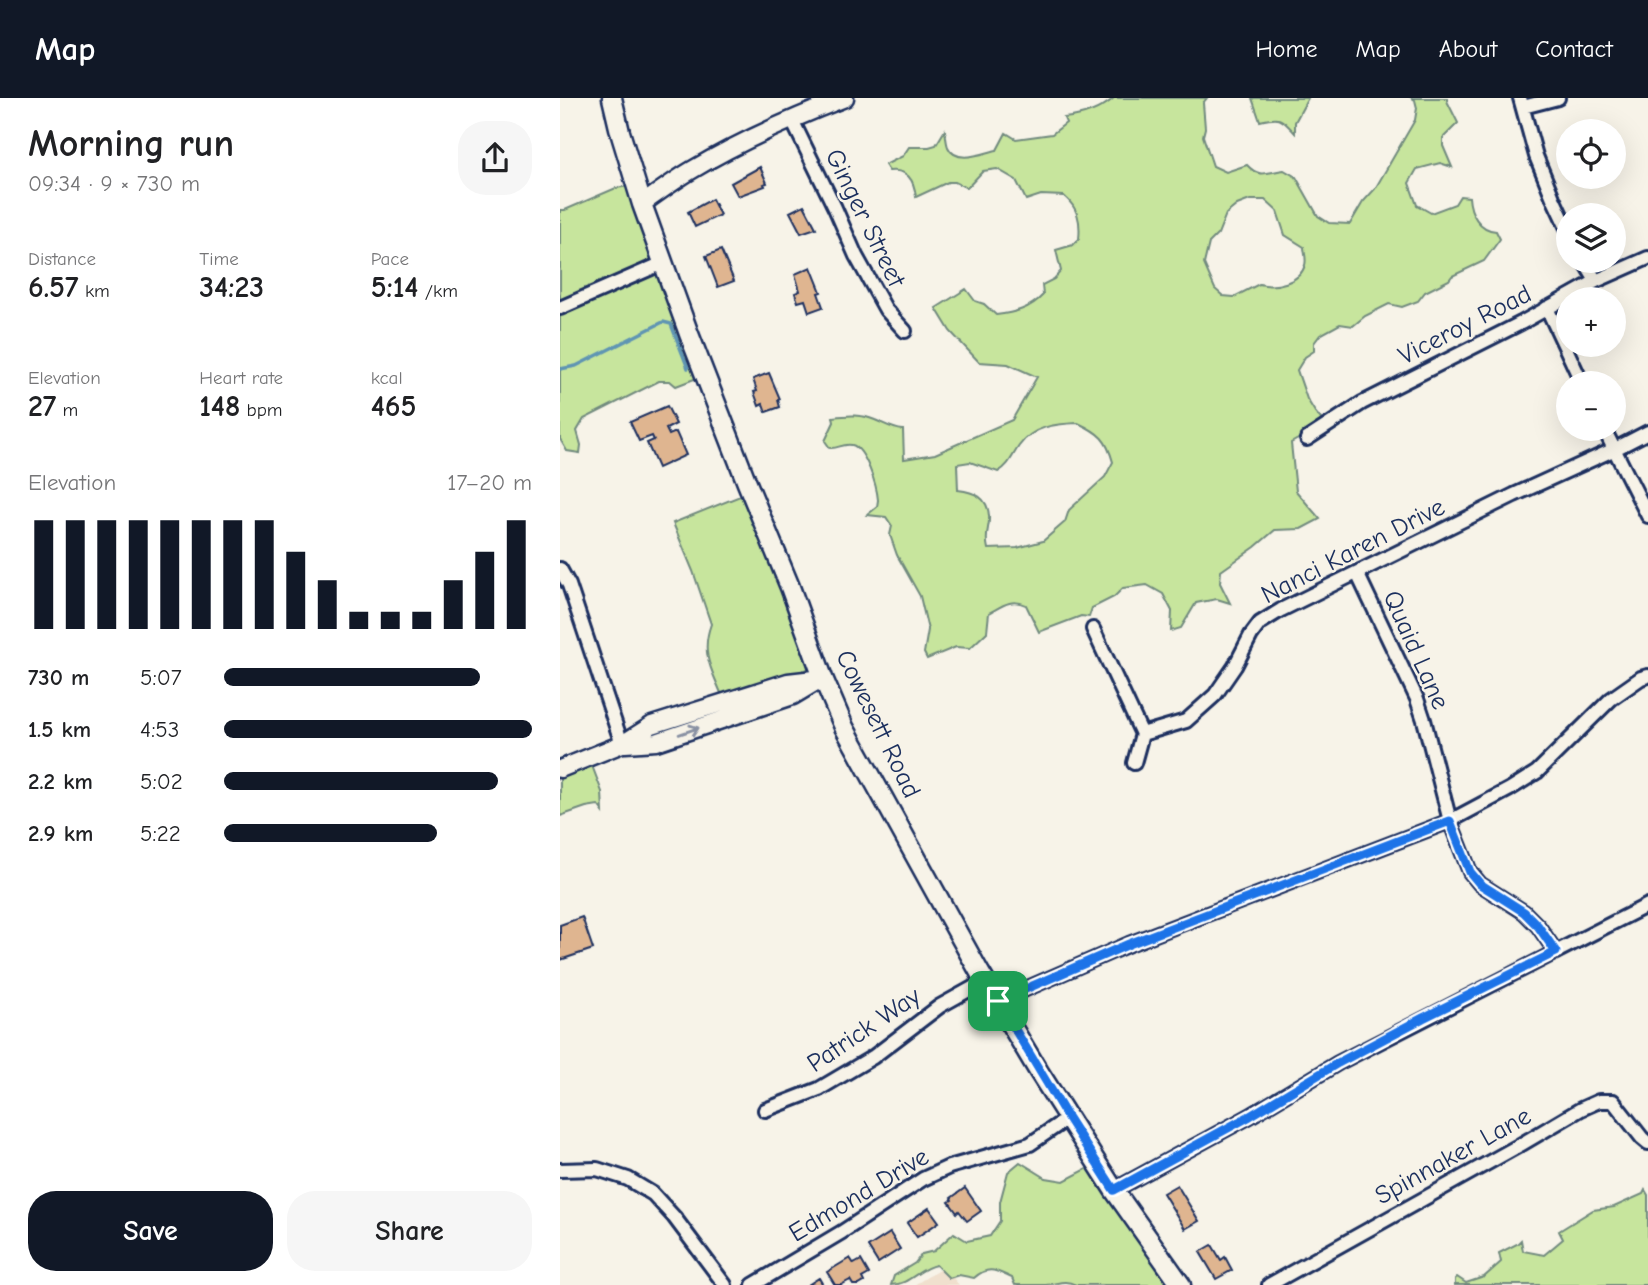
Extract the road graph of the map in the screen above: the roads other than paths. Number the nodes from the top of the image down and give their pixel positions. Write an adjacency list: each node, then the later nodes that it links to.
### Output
1 (612, 98): 6 (main road, Cowesett Road)
2 (845, 98): 5 (street)
3 (1558, 98): 4 (street)
4 (1521, 103): 7 (street)
5 (792, 120): 6 (street); 14 (street, Ginger Street)
6 (642, 204): 9 (main road, Cowesett Road)
7 (1556, 204)
8 (1648, 258): 11 (street, Viceroy Road)
9 (663, 263): 12 (street); 25 (main road, Cowesett Road)
10 (1591, 273): 11 (street)
11 (1596, 281): 13 (street, Viceroy Road)
12 (560, 308)
13 (1547, 308): 15 (street); 17 (street, Viceroy Road)
14 (905, 331)
15 (1576, 371)
16 (1648, 432): 19 (street, Nanci Karen Drive)
17 (1307, 439)
18 (1611, 441): 19 (street)
19 (1615, 449): 20 (street); 22 (street, Nanci Karen Drive)
20 (1648, 516)
21 (560, 569): 27 (street)
22 (1357, 573): 26 (street, Nanci Karen Drive); 30 (street, Quaid Lane)
23 (1093, 629): 26 (street)
24 (1648, 676): 30 (street)
25 (823, 678): 27 (street); 33 (main road, Cowesett Road)
26 (1142, 734): 28 (street)
27 (622, 744): 29 (street)
28 (1134, 763)
29 (560, 769)
30 (1450, 821): 32 (street, Quaid Lane); 34 (street)
31 (1648, 905): 32 (street)
32 (1556, 952): 39 (street)
33 (985, 981): 34 (main road, Cowesett Road); 35 (street, Patrick Way)
34 (998, 1001): 36 (main road, Cowesett Road)
35 (765, 1110)
36 (1068, 1118): 39 (main road, Cowesett Road); 41 (street, Edmond Drive)
37 (1648, 1143): 43 (street, Spinnaker Lane)
38 (560, 1170): 40 (street)
39 (1114, 1190): 42 (main road, Cowesett Road)
40 (725, 1285)
41 (753, 1285)
42 (1181, 1285)
43 (1269, 1285)

